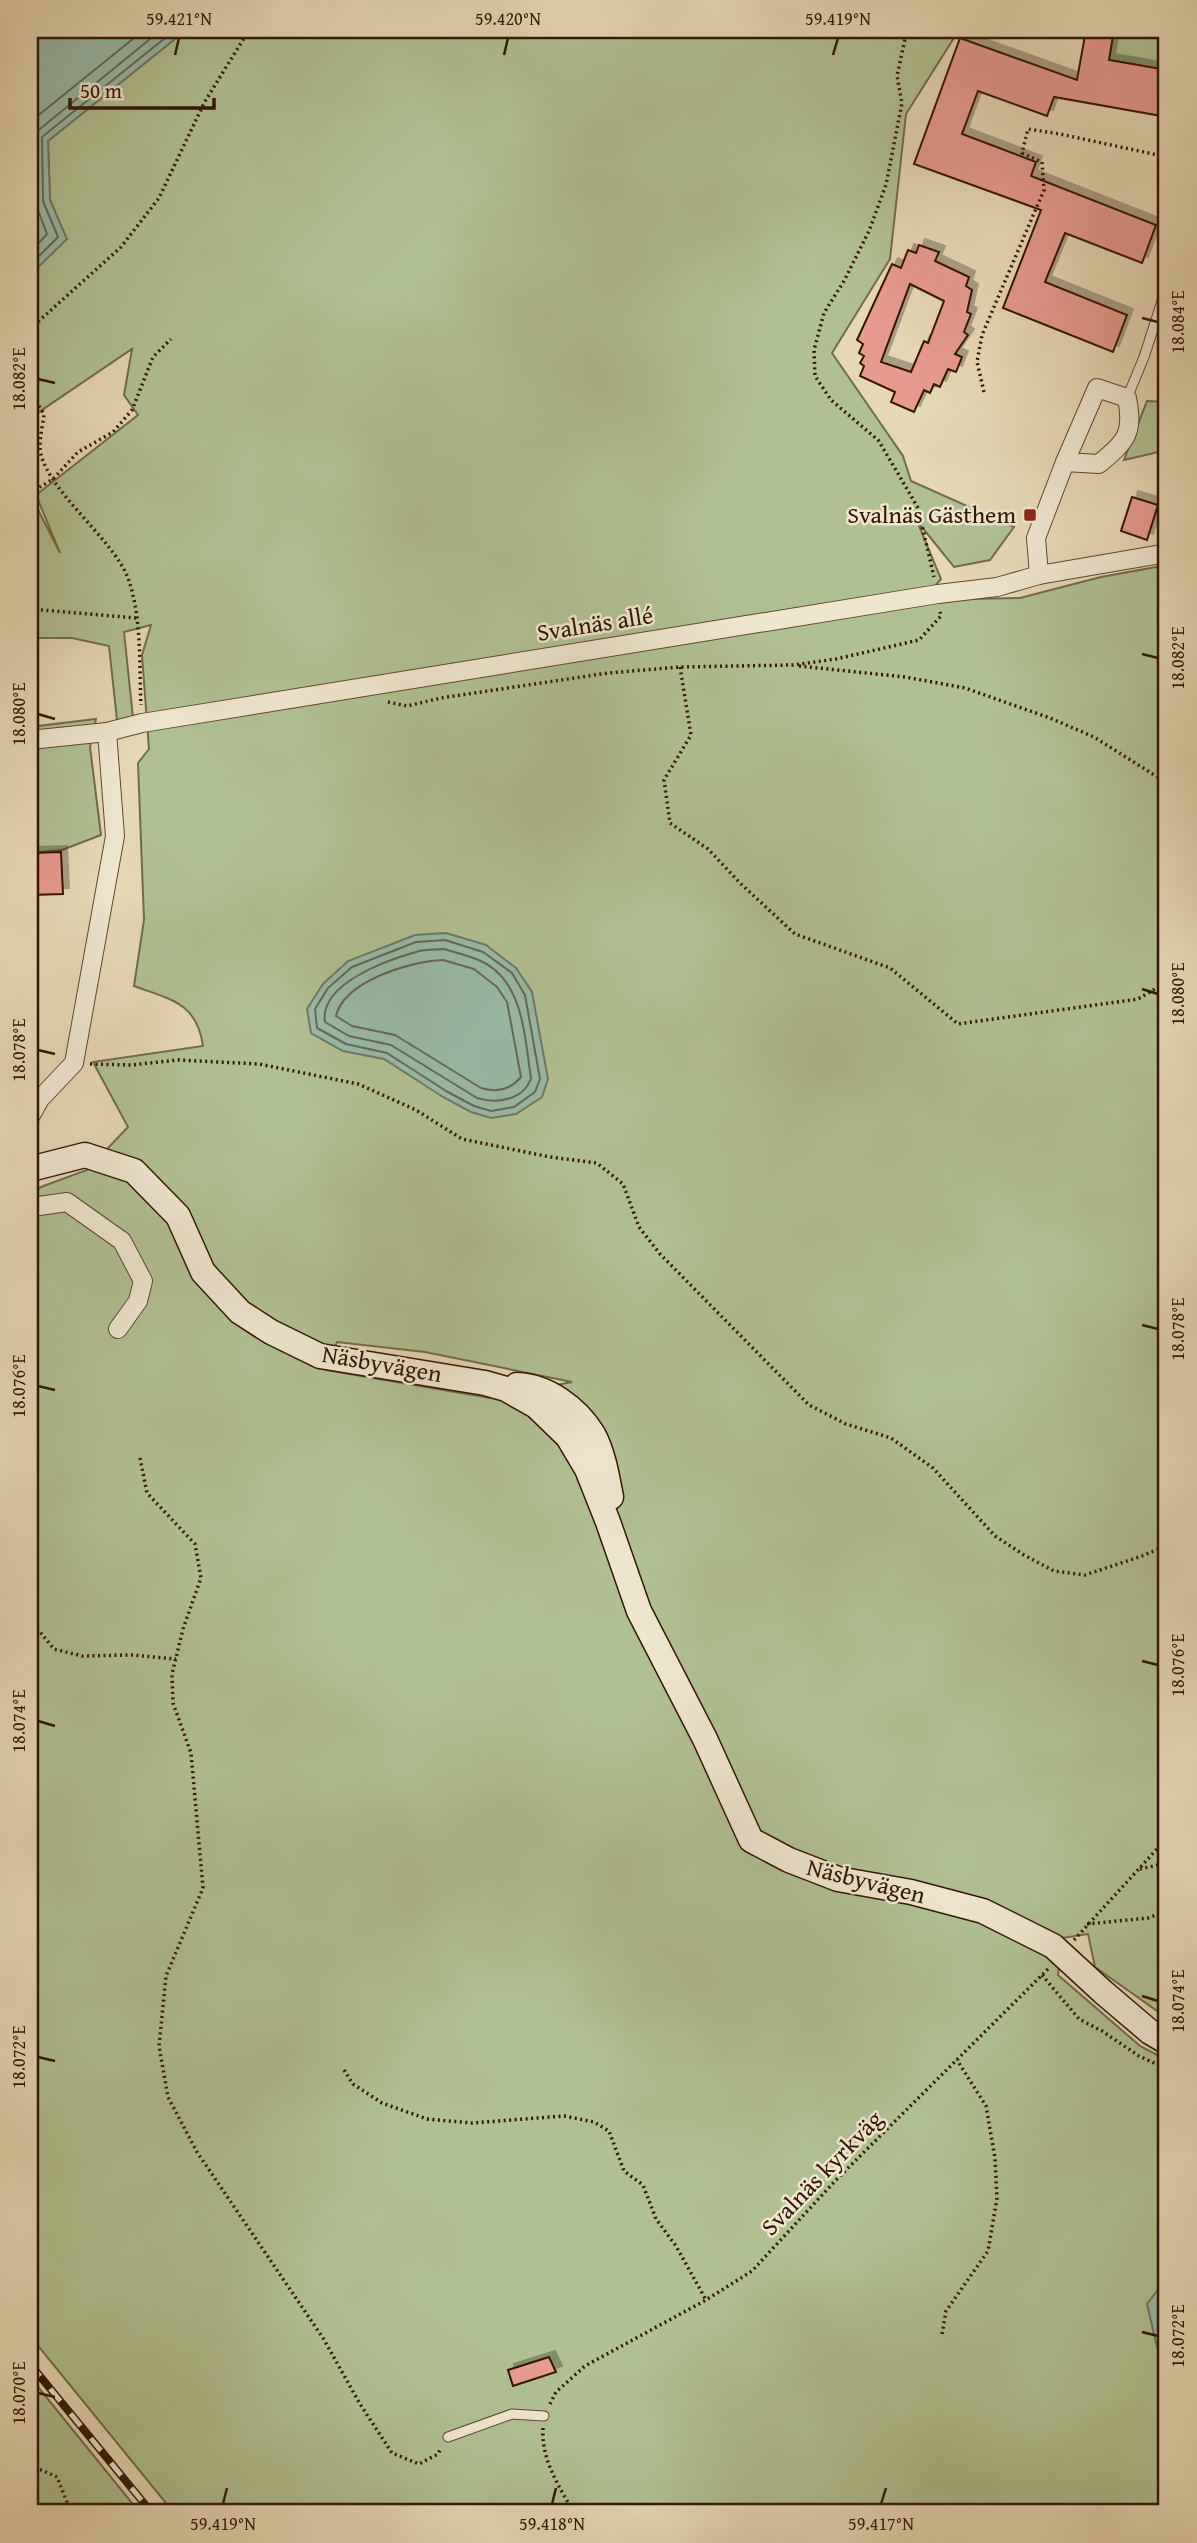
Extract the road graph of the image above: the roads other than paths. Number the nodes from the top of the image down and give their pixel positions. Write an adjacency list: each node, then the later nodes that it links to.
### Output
1 (1167, 286): 2 (lane)
2 (1127, 398): 3 (street); 3 (street)
3 (1065, 462): 5 (street)
4 (1167, 553): 5 (street, Svalnäs allé)
5 (1039, 575): 6 (street, Svalnäs allé)
6 (107, 732): 7 (street, Svalnäs allé); 8 (street)
7 (30, 740)
8 (30, 1116)
9 (30, 1168): 12 (street, Näsbyvägen)
10 (30, 1201): 11 (street)
11 (118, 1329)
12 (1167, 2042)
13 (544, 2417): 14 (lane)
14 (448, 2437)

